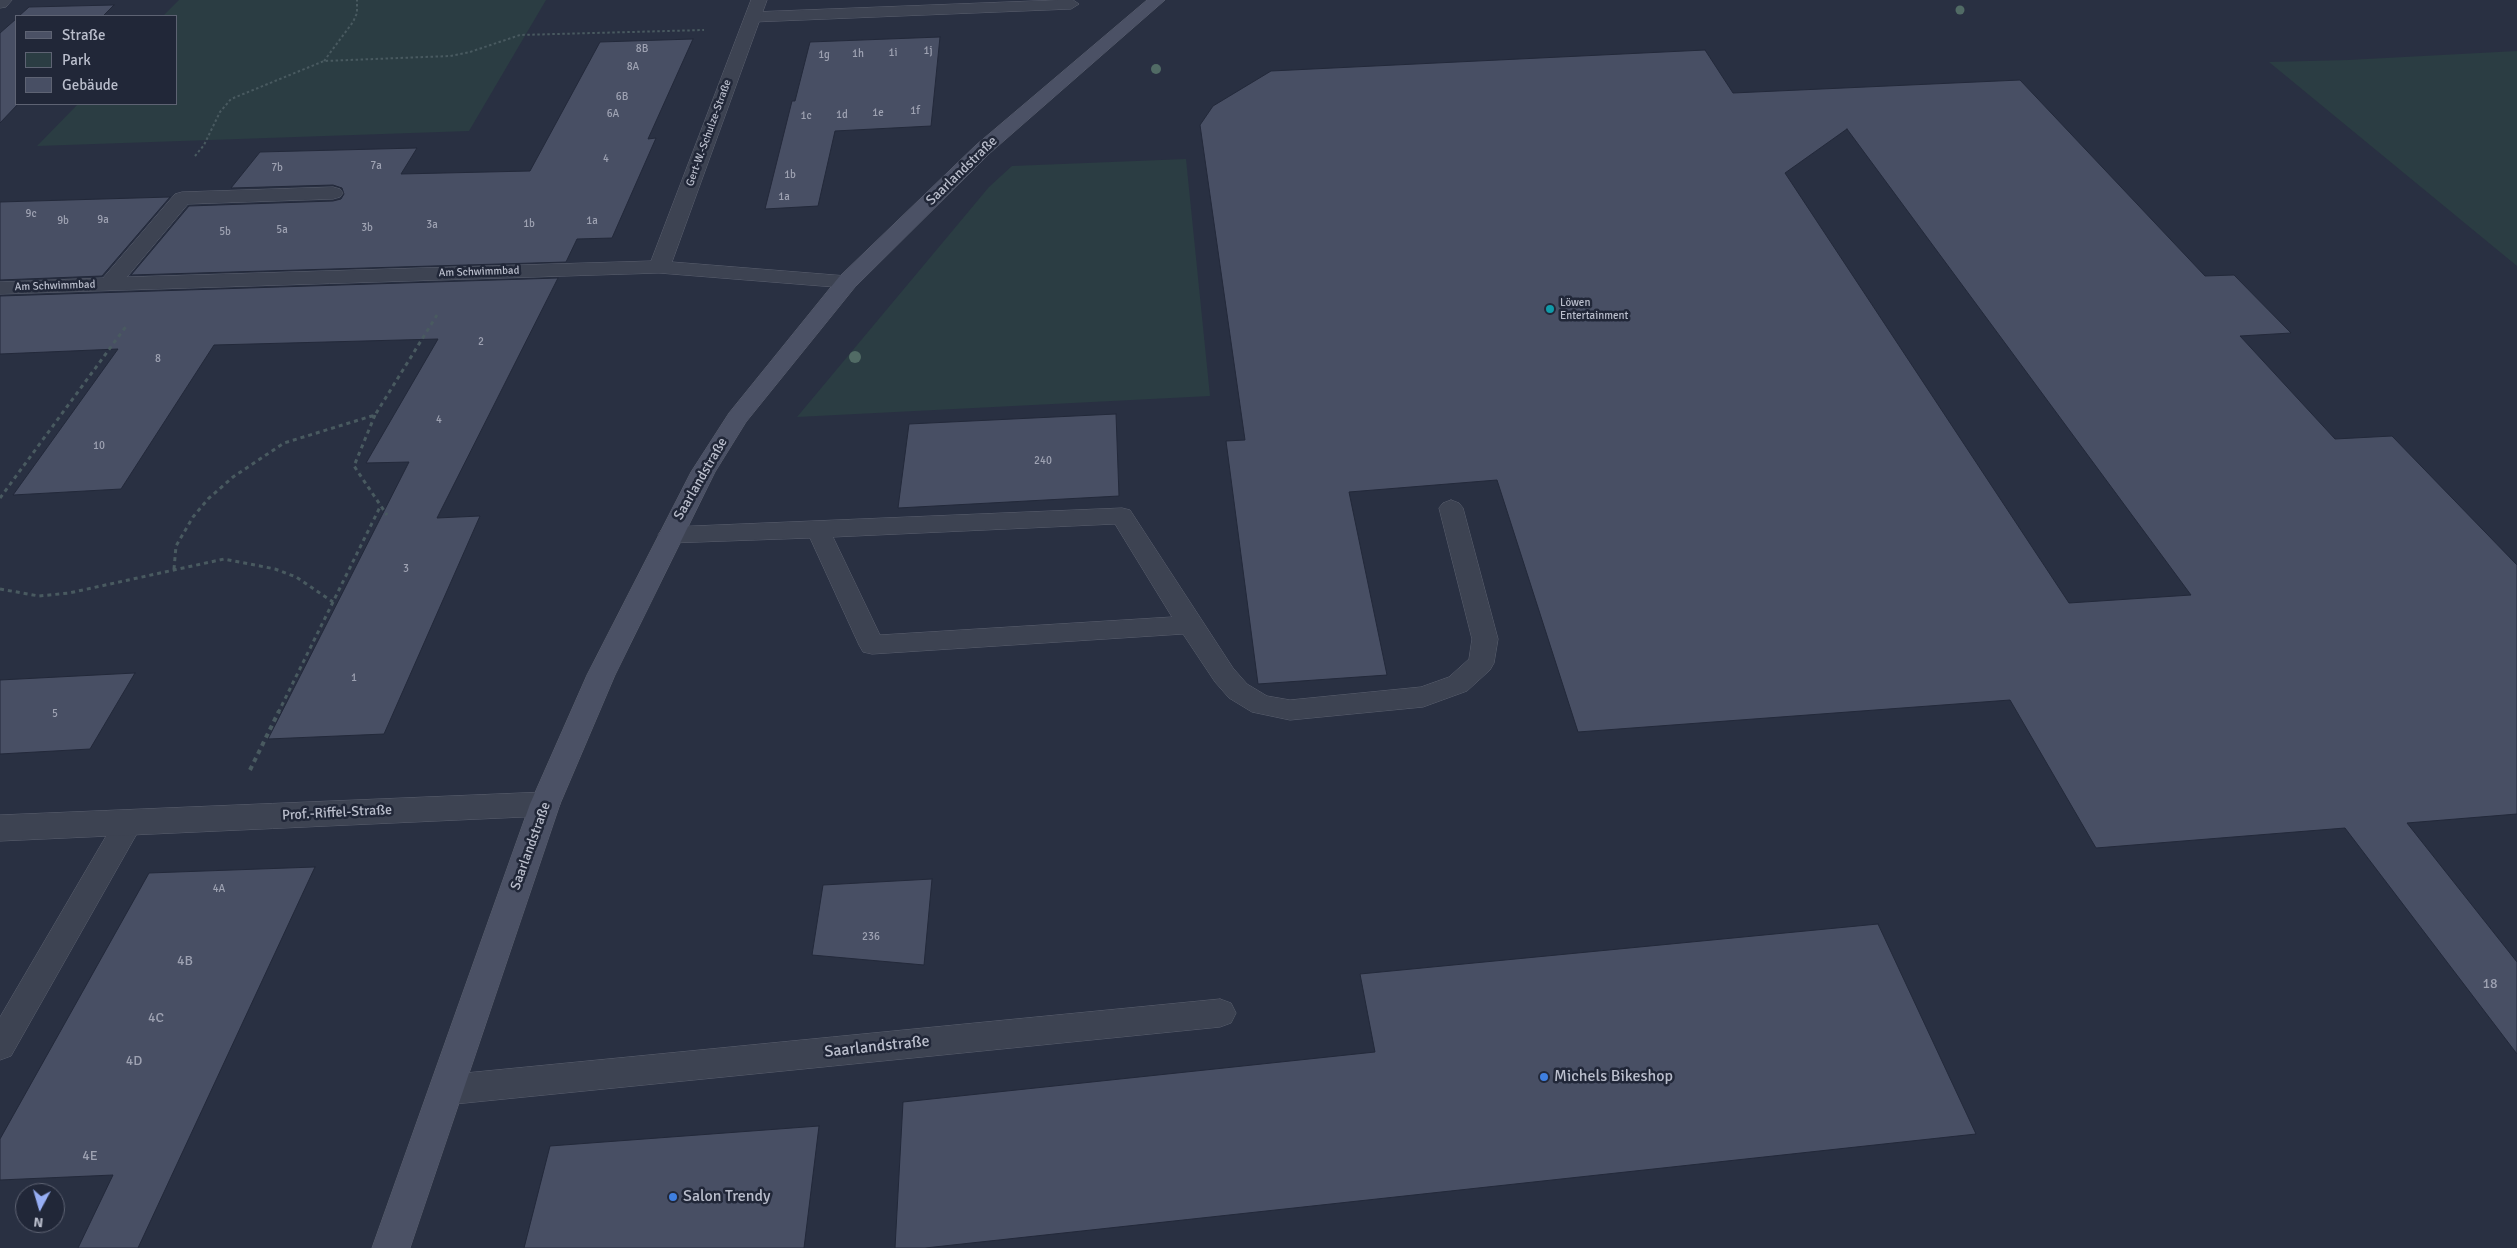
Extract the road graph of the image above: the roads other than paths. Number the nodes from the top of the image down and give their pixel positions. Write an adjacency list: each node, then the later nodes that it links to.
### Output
1 (4, 0): 3 (street)
2 (1157, 0): 8 (main road, Saarlandstraße)
3 (0, 3)
4 (1071, 4): 5 (lane)
5 (753, 15): 7 (street, Gert-W.-Schulze-Straße)
6 (333, 193): 9 (street, Am Schwimmbad)
7 (660, 267): 8 (street, Am Schwimmbad); 9 (street, Am Schwimmbad)
8 (848, 282): 13 (main road, Saarlandstraße)
9 (110, 284): 10 (street, Am Schwimmbad)
10 (0, 288)
11 (1451, 508): 14 (lane)
12 (818, 530): 13 (lane); 14 (lane); 14 (lane)
13 (670, 535): 15 (main road, Saarlandstraße)
14 (1190, 625)
15 (545, 804): 16 (street, Prof.-Riffel-Straße); 20 (main road, Saarlandstraße)
16 (129, 822): 17 (street, Prof.-Riffel-Straße); 19 (lane)
17 (0, 828)
18 (1220, 1013): 20 (lane, Saarlandstraße)
19 (0, 1046)
20 (445, 1090): 21 (main road, Saarlandstraße)
21 (391, 1248)

